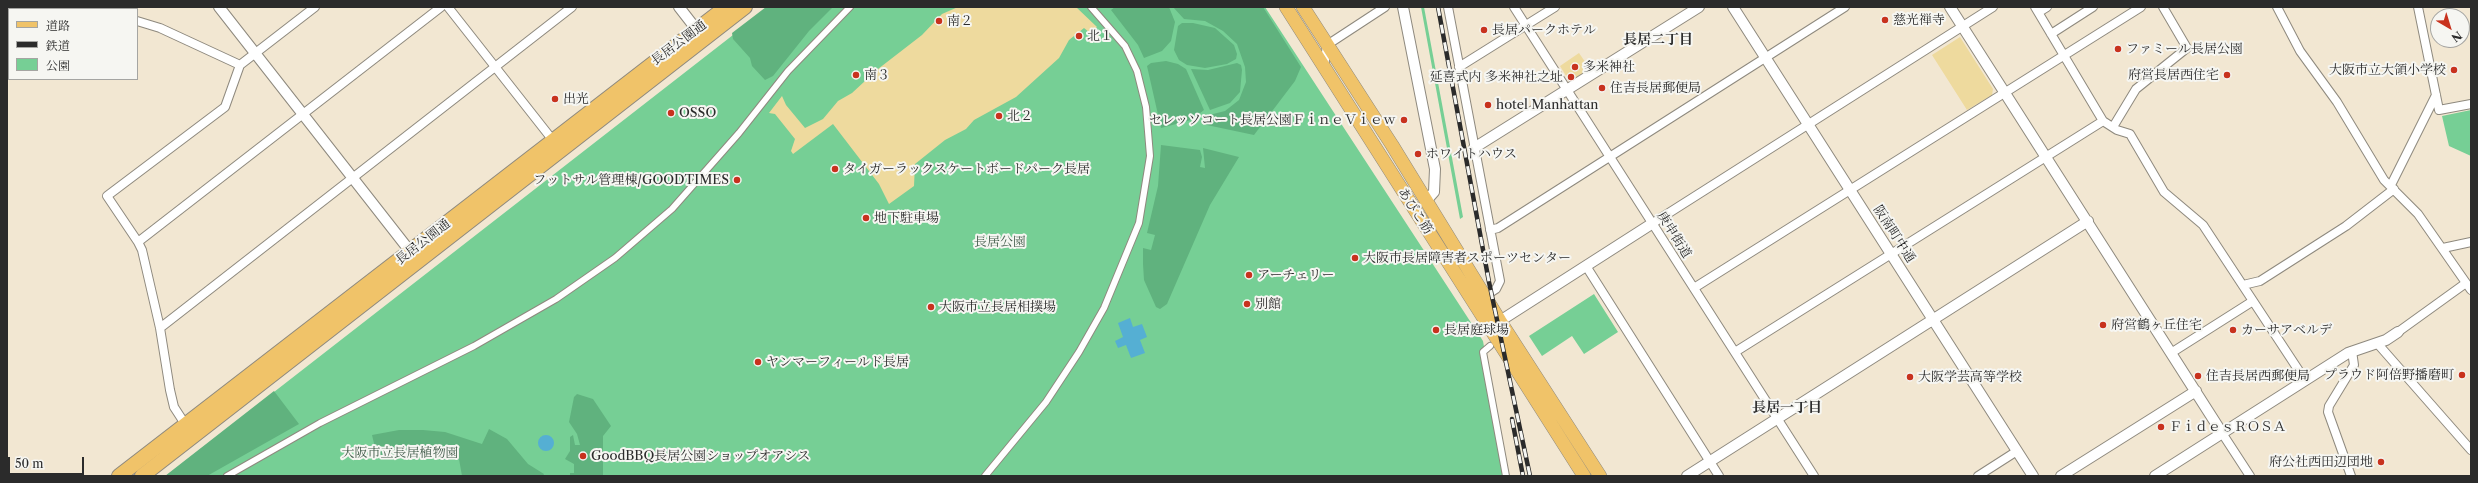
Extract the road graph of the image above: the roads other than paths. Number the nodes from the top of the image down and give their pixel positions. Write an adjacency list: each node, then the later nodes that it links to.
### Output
1 (219, 7): 36 (street)
2 (314, 7): 36 (street)
3 (441, 7): 47 (street)
4 (448, 7): 40 (street)
5 (572, 7): 40 (street)
6 (679, 7): 33 (street)
7 (726, 7): 33 (highway, 長居公園通)
8 (745, 7): 33 (highway, 長居公園通)
9 (850, 7): 93 (street)
10 (1091, 7): 94 (street)
11 (1286, 7): 41 (main road, あびこ筋)
12 (1303, 7): 35 (main road, あびこ筋)
13 (1385, 7): 35 (street)
14 (1403, 7): 59 (street)
15 (1448, 7): 42 (street)
16 (1514, 7): 31 (street, 庚申街道)
17 (1555, 7): 31 (street)
18 (1699, 7): 43 (street)
19 (1733, 7): 38 (street, 阪南町中通)
20 (1845, 7): 38 (street)
21 (1950, 7): 32 (street)
22 (1993, 7): 32 (street)
23 (2046, 7): 29 (street)
24 (2093, 7): 34 (street)
25 (2141, 7): 37 (street)
26 (2163, 7): 50 (street)
27 (2276, 7): 57 (street)
28 (2418, 7): 45 (street)
29 (2037, 10): 34 (street)
30 (138, 21): 39 (street)
31 (1526, 26): 42 (street); 43 (street, 庚申街道)
32 (1963, 26): 44 (street); 49 (street)
33 (700, 34): 51 (highway, 長居公園通); 53 (highway, 長居公園通)
34 (2051, 34): 37 (street)
35 (1328, 46): 41 (street); 59 (main road, あびこ筋)
36 (255, 53): 39 (street); 47 (street)
37 (2064, 55): 44 (street); 48 (street)
38 (1766, 57): 49 (street, 阪南町中通); 54 (street)
39 (240, 65): 63 (street)
40 (494, 67): 51 (street); 56 (street)
41 (1324, 67): 96 (main road, あびこ筋)
42 (1459, 67): 52 (street)
43 (1568, 91): 52 (street); 54 (street, 庚申街道)
44 (2005, 92): 55 (street); 58 (street)
45 (2436, 95): 46 (street); 57 (street)
46 (2471, 104)
47 (303, 114): 56 (street); 63 (street)
48 (2104, 121): 50 (street); 55 (street)
49 (1808, 124): 58 (street, 阪南町中通); 61 (street)
50 (2113, 128): 69 (street)
51 (552, 140): 53 (street); 67 (highway, 長居公園通)
52 (1474, 148): 62 (street)
53 (561, 151): 67 (highway, 長居公園通)
54 (1610, 156): 61 (street, 庚申街道); 62 (street)
55 (2047, 157): 60 (street); 66 (street)
56 (352, 178): 67 (street); 76 (street)
57 (2392, 187): 65 (street); 69 (street)
58 (1850, 191): 66 (street, 阪南町中通); 71 (street)
59 (1426, 201): 72 (main road, あびこ筋)
60 (2088, 221): 75 (street); 82 (street)
61 (1653, 223): 68 (street); 71 (street, 庚申街道)
62 (1490, 230): 72 (street)
63 (138, 242): 76 (street)
64 (2471, 242): 65 (street)
65 (2444, 248): 70 (street)
66 (1892, 254): 75 (street, 阪南町中通); 81 (street)
67 (414, 257): 86 (highway, 長居公園通)
68 (1586, 266): 74 (street); 90 (street)
69 (2243, 285): 73 (street)
70 (2469, 286): 77 (street)
71 (1694, 288): 81 (street, 庚申街道)
72 (1485, 296): 74 (main road, あびこ筋)
73 (2253, 301): 82 (street); 83 (street)
74 (1500, 321): 97 (main road, あびこ筋)
75 (1934, 321): 85 (street); 89 (street, 阪南町中通)
76 (160, 328): 86 (street)
77 (2398, 332): 78 (street)
78 (2376, 343): 80 (street); 88 (street)
79 (1490, 346): 95 (street)
80 (2352, 351): 83 (street); 106 (street)
81 (1735, 352): 85 (street, 庚申街道)
82 (2171, 353): 84 (street)
83 (2305, 380): 87 (street)
84 (2196, 391): 87 (street); 103 (street)
85 (1777, 419): 90 (street); 100 (street, 庚申街道)
86 (190, 430): 91 (highway, 長居公園通); 92 (highway, 長居公園通)
87 (2222, 433): 104 (street); 105 (street)
88 (2471, 450)
89 (2017, 451): 101 (street); 102 (street, 阪南町中通)
90 (1709, 462): 98 (street); 99 (street)
91 (119, 476)
92 (142, 476)
93 (227, 476)
94 (985, 476)
95 (1506, 476)
96 (1584, 476)
97 (1600, 476)
98 (1687, 476)
99 (1719, 476)
100 (1814, 476)
101 (1978, 476)
102 (2033, 476)
103 (2061, 476)
104 (2155, 476)
105 (2250, 476)
106 (2351, 476)

